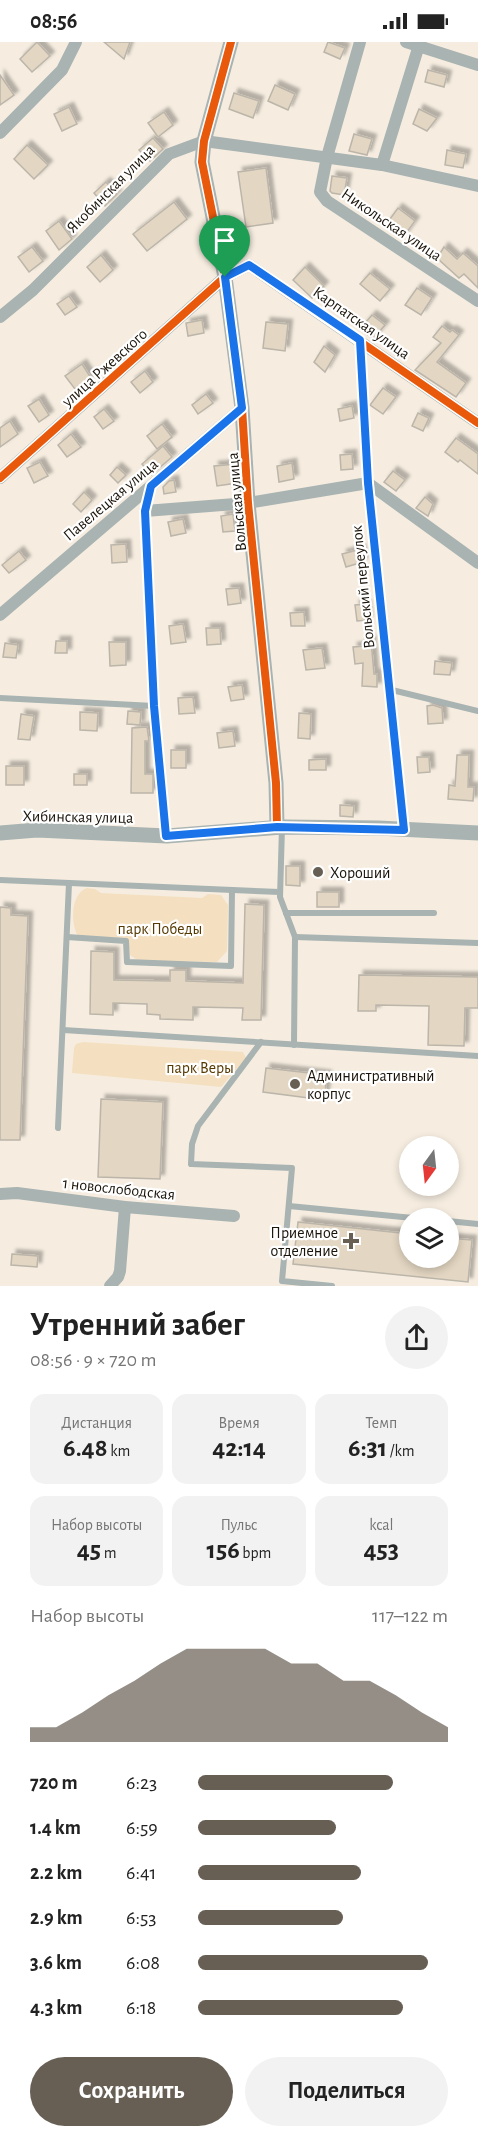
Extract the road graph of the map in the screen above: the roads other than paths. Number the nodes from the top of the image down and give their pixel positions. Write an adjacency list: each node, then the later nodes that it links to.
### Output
1 (76, 42): 6 (street)
2 (231, 42): 7 (street)
3 (360, 42): 8 (street)
4 (415, 43): 5 (street); 9 (street)
5 (478, 65)
6 (0, 133)
7 (204, 141): 8 (street); 11 (street, Вольская улица); 13 (street, Якобинская улица)
8 (327, 157): 9 (street); 12 (street, Никольская улица)
9 (382, 165): 10 (street)
10 (478, 186)
11 (225, 277): 14 (street, Карпатская улица); 15 (street, Вольская улица); 17 (street, улица Ржевского)
12 (478, 302)
13 (0, 317)
14 (360, 340): 16 (street, Карпатская улица); 18 (lane, Вольский переулок)
15 (242, 408): 19 (street, Павелецкая улица); 20 (street, Вольская улица)
16 (478, 423)
17 (0, 478)
18 (368, 483): 20 (street); 22 (street); 24 (lane, Вольский переулок)
19 (151, 486): 21 (lane); 23 (street, Павелецкая улица)
20 (248, 503): 21 (street); 28 (street, Вольская улица)
21 (145, 511): 26 (lane)
22 (478, 563)
23 (1, 611)
24 (388, 689): 27 (lane); 29 (lane, Вольский переулок)
25 (0, 698): 26 (lane)
26 (154, 706): 32 (lane)
27 (478, 711)
28 (280, 827): 29 (street, Хибинская улица); 32 (street, Хибинская улица); 36 (lane)
29 (404, 830): 31 (street, Хибинская улица)
30 (0, 833): 32 (street, Хибинская улица)
31 (478, 833)
32 (166, 836)
33 (0, 880): 34 (lane)
34 (69, 883): 35 (lane); 39 (lane)
35 (232, 890): 36 (lane); 39 (lane)
36 (280, 892): 37 (lane)
37 (286, 913): 38 (lane); 40 (lane)
38 (434, 913)
39 (67, 937): 42 (lane)
40 (295, 937): 41 (lane); 44 (lane)
41 (478, 943)
42 (63, 1030): 43 (lane); 46 (lane)
43 (261, 1042): 44 (lane); 48 (lane)
44 (294, 1045): 45 (lane)
45 (478, 1056)
46 (58, 1128)
47 (0, 1194): 49 (street, 1 новослободская)
48 (289, 1206): 51 (lane); 55 (lane)
49 (125, 1207): 50 (street, 1 новослободская); 54 (street)
50 (234, 1216)
51 (399, 1217)
52 (459, 1222): 53 (lane)
53 (478, 1224)
54 (110, 1286)
55 (332, 1286)

